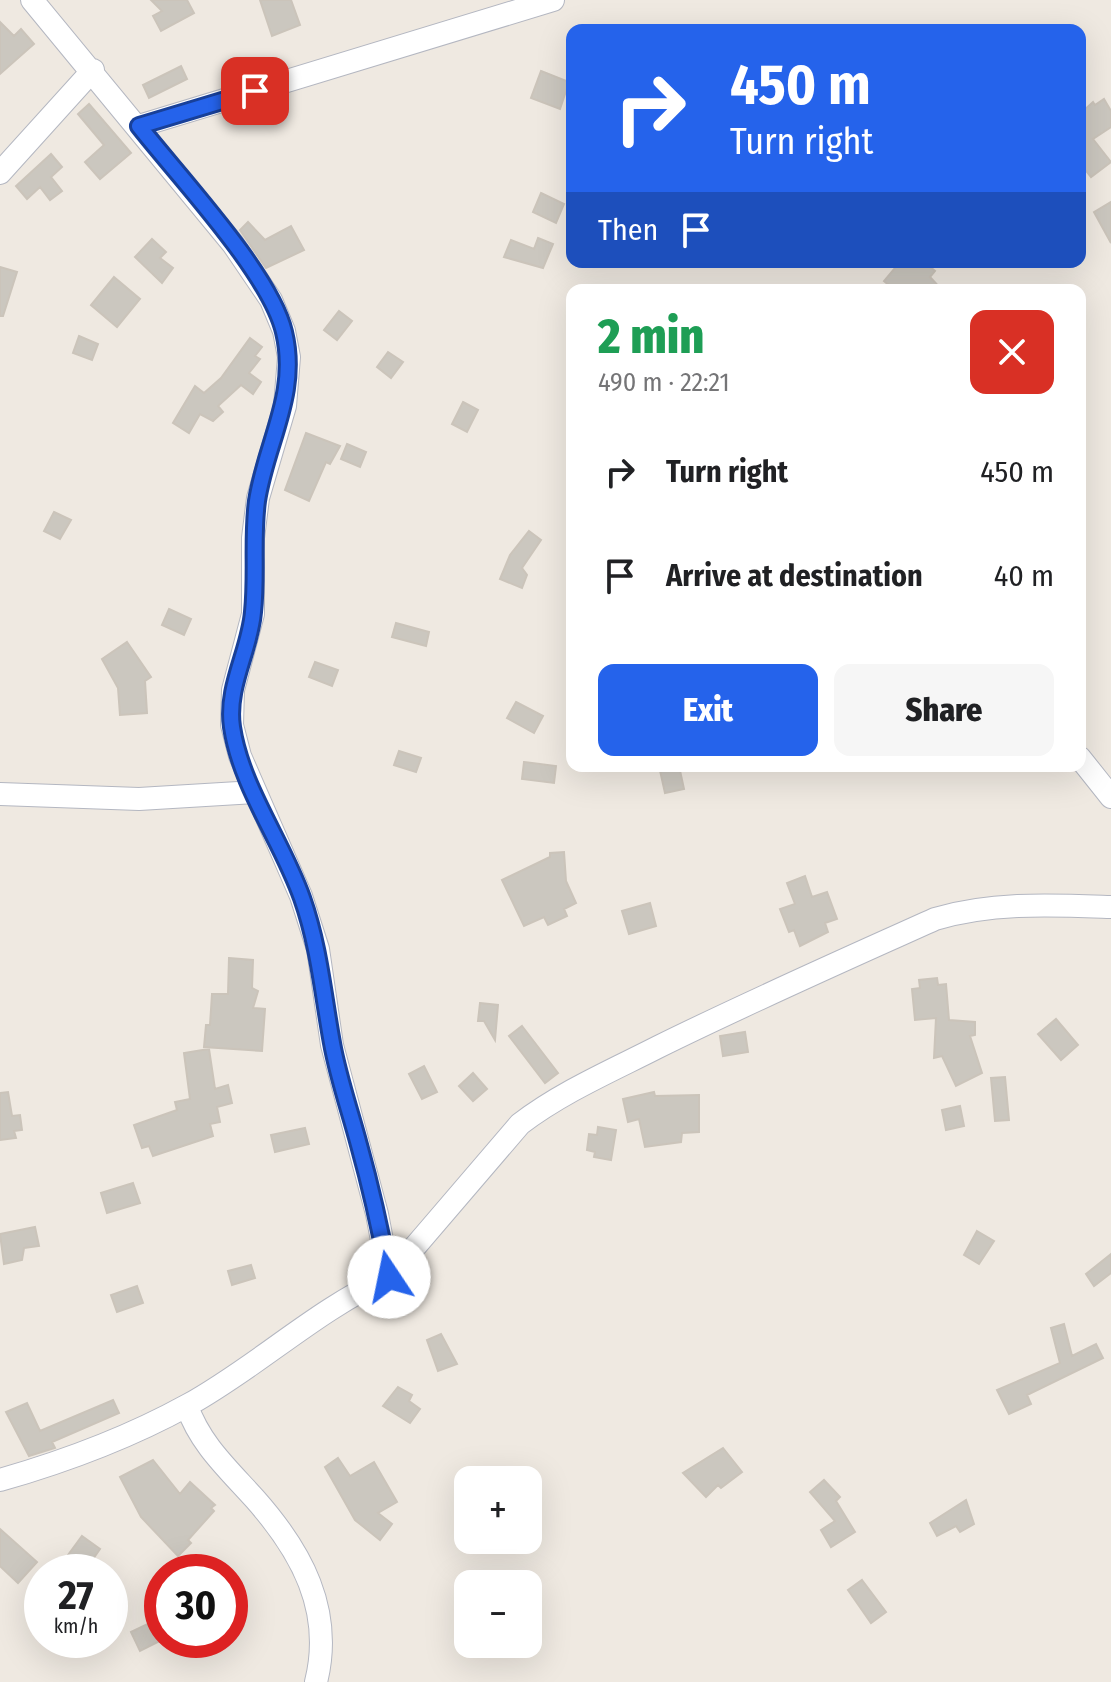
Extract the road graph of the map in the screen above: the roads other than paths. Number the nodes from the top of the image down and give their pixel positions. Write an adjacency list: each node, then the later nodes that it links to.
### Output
1 (32, 0): 3 (street)
2 (553, 0): 4 (street)
3 (93, 70): 4 (street); 5 (street)
4 (139, 126): 7 (street)
5 (0, 173)
6 (1086, 766): 9 (street)
7 (255, 792): 8 (street); 11 (street)
8 (0, 794)
9 (1111, 797)
10 (1111, 907): 11 (street)
11 (389, 1277): 12 (street)
12 (187, 1406): 13 (street); 14 (street)
13 (0, 1480)
14 (316, 1682)

